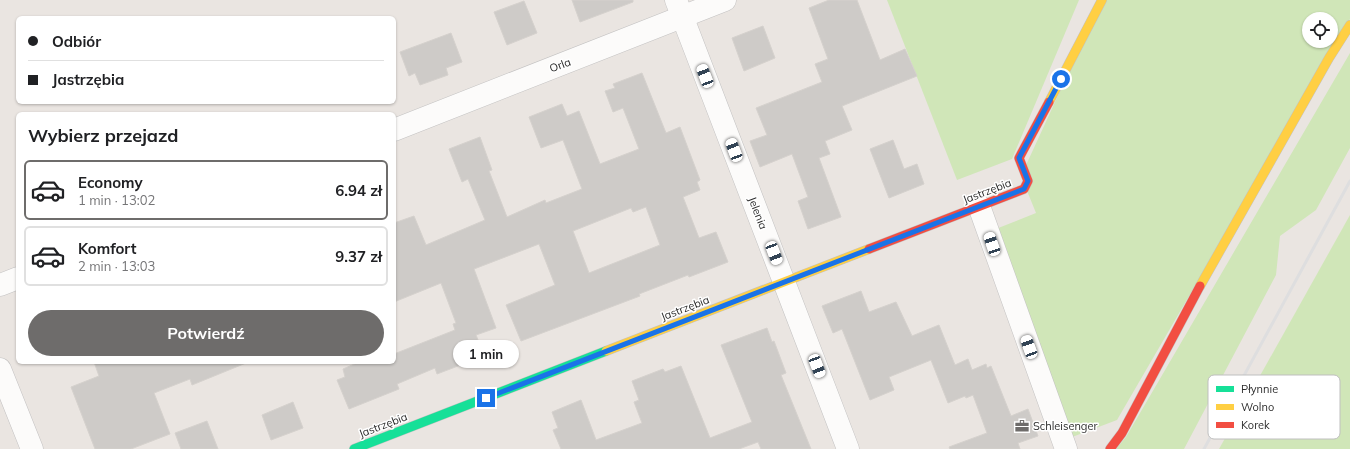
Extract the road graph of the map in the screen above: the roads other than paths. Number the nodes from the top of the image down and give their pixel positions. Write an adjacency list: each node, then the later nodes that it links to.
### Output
1 (725, 0): 3 (street, Orla)
2 (1102, 0): 6 (street, Jastrzębia)
3 (679, 9): 5 (street, Orla); 8 (street, Jelenia)
4 (1350, 25): 15 (street)
5 (396, 129)
6 (979, 206): 8 (street, Jastrzębia); 14 (street)
7 (16, 279): 9 (street)
8 (785, 283): 12 (street, Jastrzębia); 13 (street, Jelenia)
9 (0, 285)
10 (0, 369): 11 (street)
11 (32, 449)
12 (354, 449)
13 (848, 449)
14 (1066, 449)
15 (1110, 449)

